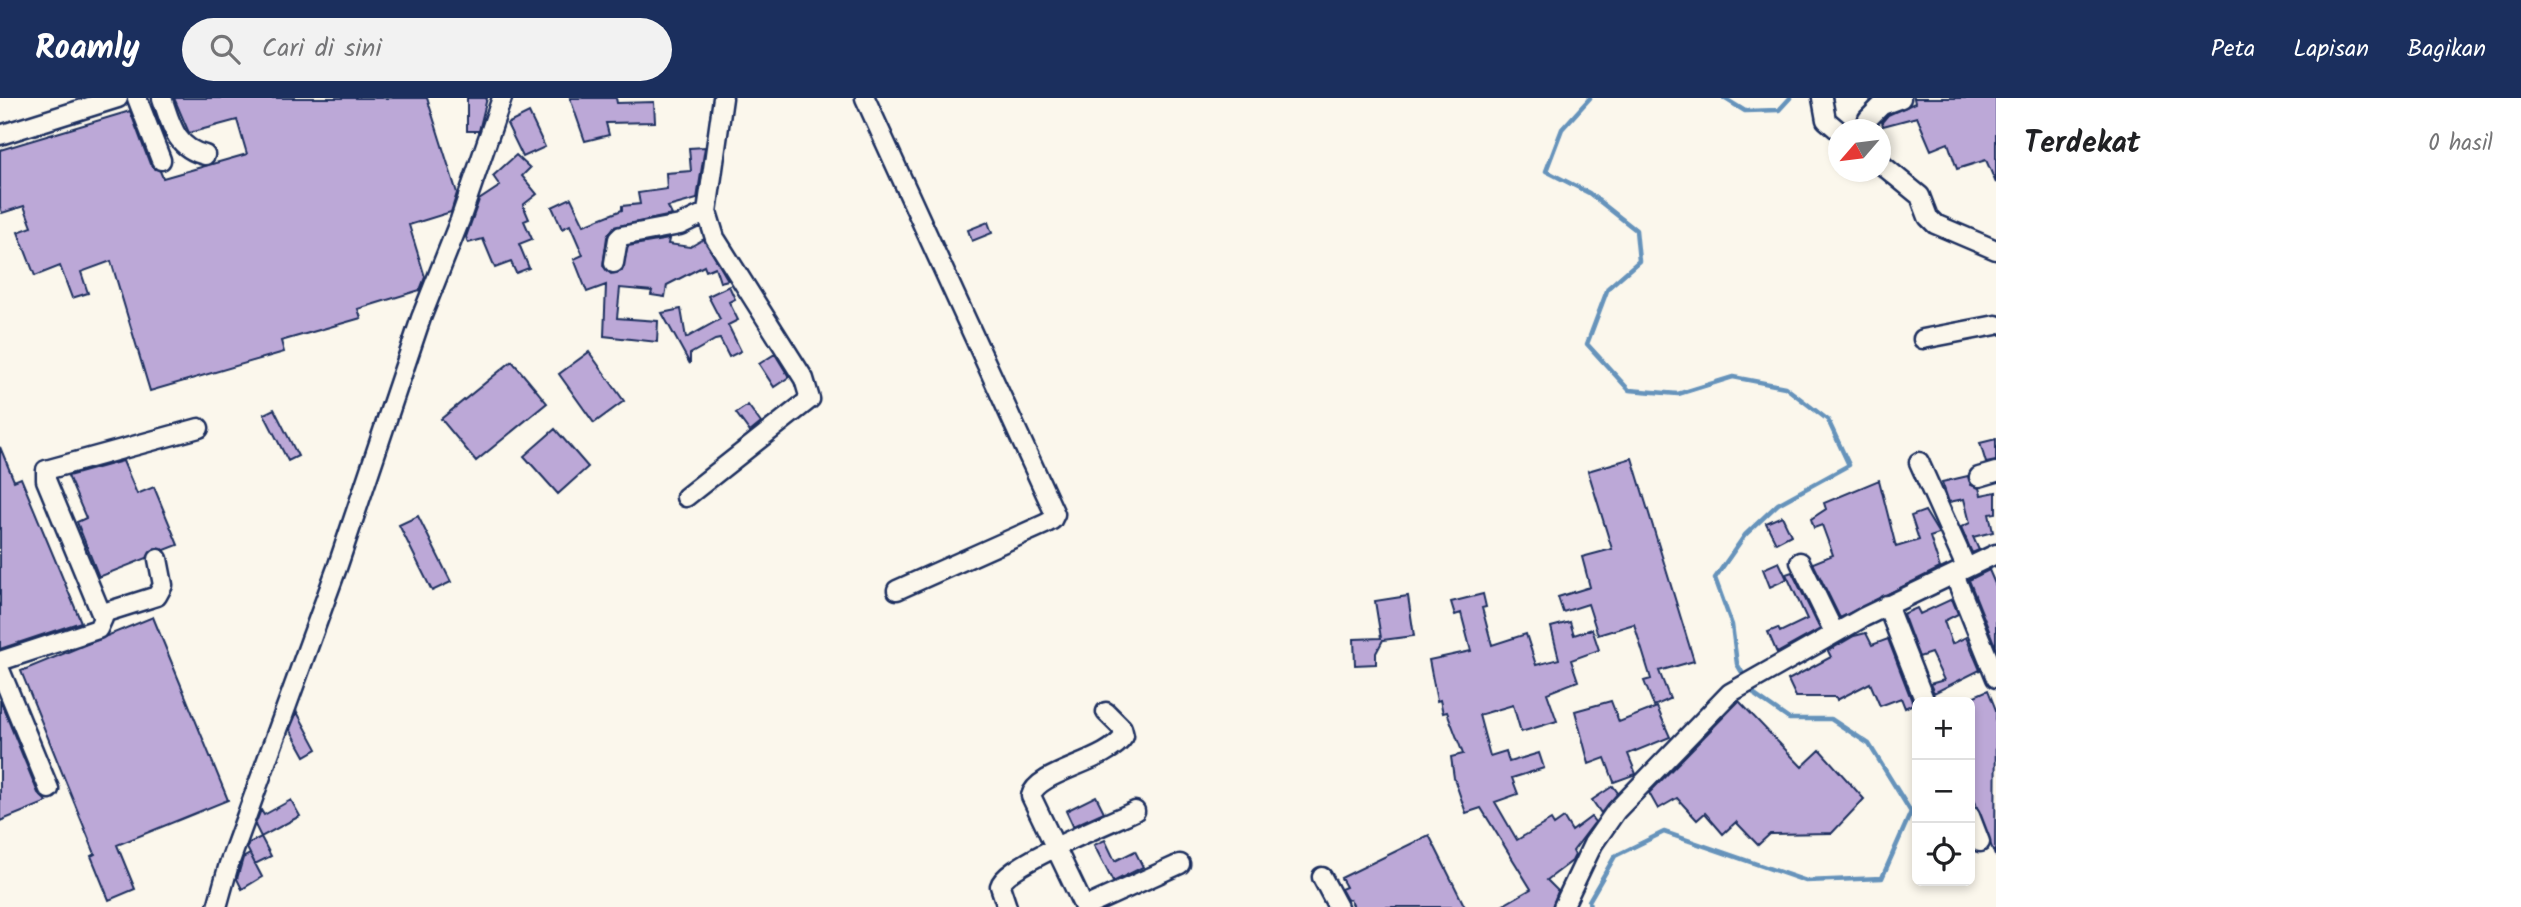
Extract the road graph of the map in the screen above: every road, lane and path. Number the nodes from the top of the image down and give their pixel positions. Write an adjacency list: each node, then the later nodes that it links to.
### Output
1 (118, 98): 11 (street)
2 (137, 98): 13 (street)
3 (162, 98): 12 (street)
4 (502, 98): 43 (street)
5 (723, 98): 15 (street)
6 (865, 98): 27 (street)
7 (1822, 98): 10 (street)
8 (1901, 98): 9 (street)
9 (1868, 119)
10 (1828, 122)
11 (0, 135)
12 (205, 155)
13 (161, 160)
14 (1891, 172): 16 (street)
15 (707, 212): 17 (street); 22 (street)
16 (1996, 250)
17 (614, 263)
18 (1996, 326): 19 (street)
19 (1923, 339)
20 (199, 428): 29 (street)
21 (1919, 462): 26 (street)
22 (686, 497)
23 (1996, 554): 26 (street)
24 (158, 559): 29 (street)
25 (1800, 562): 30 (street)
26 (1960, 570): 28 (street); 33 (street)
27 (897, 590)
28 (1887, 604): 30 (street); 34 (street)
29 (103, 613): 31 (street)
30 (1834, 632): 47 (street)
31 (0, 661)
32 (0, 670): 36 (street)
33 (1996, 678)
34 (1923, 697)
35 (1106, 712): 40 (street)
36 (49, 789)
37 (1135, 811): 40 (street)
38 (1973, 823): 39 (street)
39 (1980, 842)
40 (1056, 847): 44 (street); 45 (street)
41 (1180, 864): 45 (street)
42 (1322, 877): 46 (street)
43 (217, 907)
44 (1007, 907)
45 (1085, 907)
46 (1338, 907)
47 (1563, 907)

